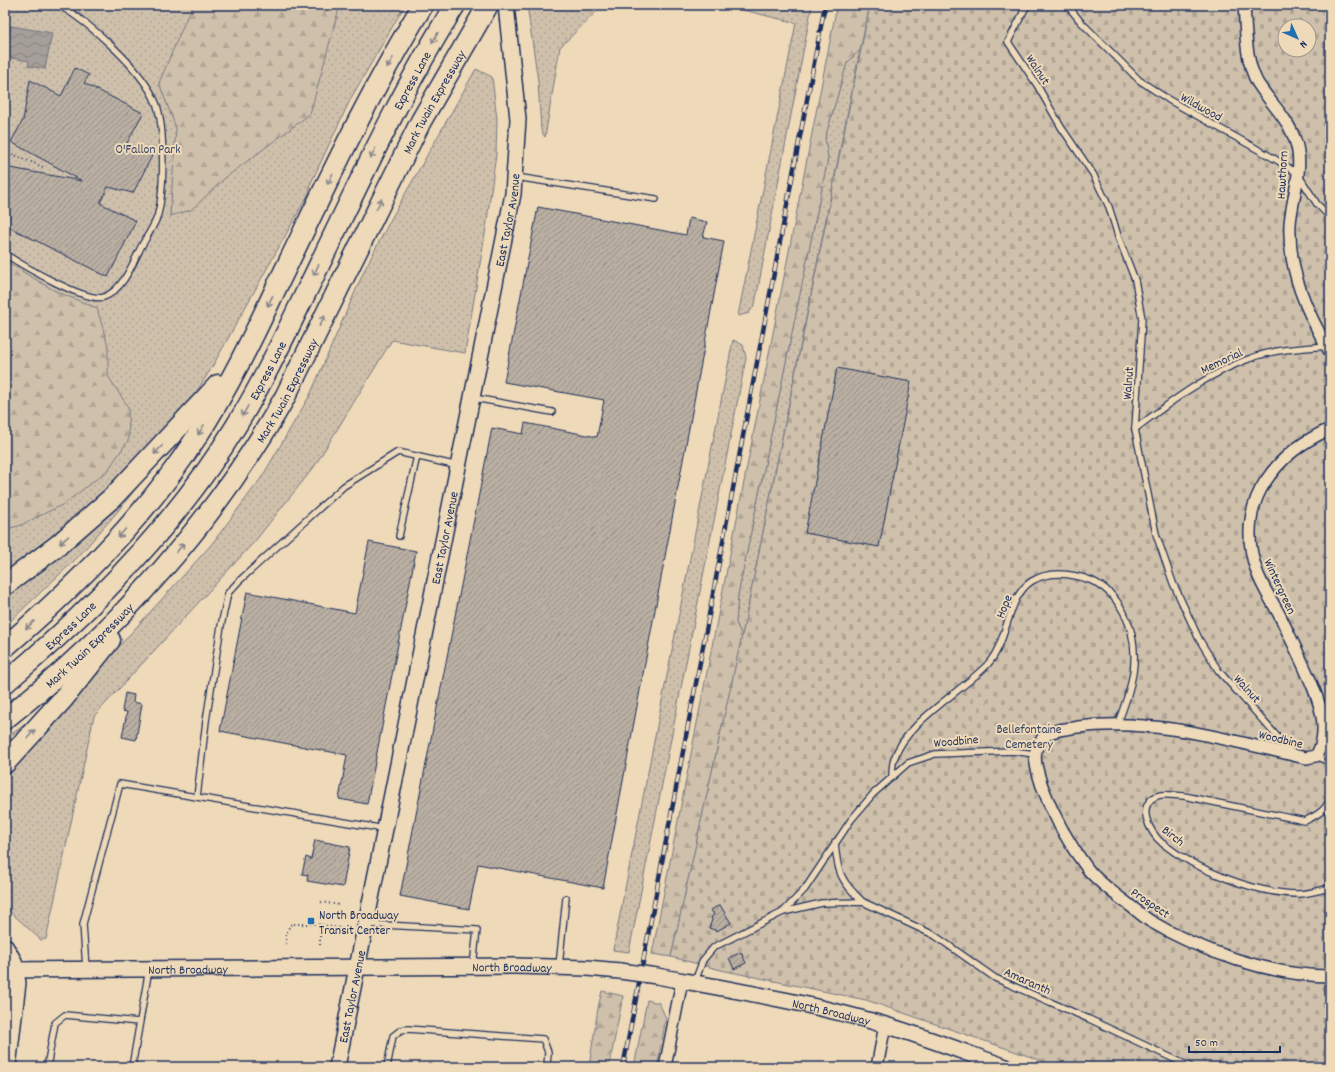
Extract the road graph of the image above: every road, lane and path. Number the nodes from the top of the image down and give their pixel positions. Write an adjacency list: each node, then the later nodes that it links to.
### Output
1 (59, 5): 17 (lane)
2 (423, 5): 19 (highway, one-way to 19)
3 (455, 5): 30 (highway, Express Lane, one-way to 30)
4 (488, 5): 10 (highway, Mark Twain Expressway)
5 (497, 5): 10 (highway)
6 (506, 5): 14 (street, East Taylor Avenue)
7 (1027, 5): 22 (lane, Walnut)
8 (1067, 5): 13 (lane, Wildwood)
9 (1244, 5): 13 (street, Hawthorn)
10 (465, 42): 27 (highway, Mark Twain Expressway, one-way to 10)
11 (5, 151): 12 (path)
12 (43, 167)
13 (1297, 173): 16 (lane, Wildwood); 18 (street, Hawthorn)
14 (515, 177): 15 (lane); 20 (street, East Taylor Avenue)
15 (656, 199)
16 (1330, 217)
17 (5, 254)
18 (1329, 348): 22 (lane, Memorial)
19 (241, 360): 28 (highway, one-way to 28); 29 (highway, one-way to 29)
20 (472, 398): 21 (lane); 25 (street, East Taylor Avenue)
21 (552, 412)
22 (1135, 429): 34 (lane, Walnut)
23 (1330, 429): 35 (street, Wintergreen)
24 (417, 456): 25 (lane); 26 (lane); 39 (lane)
25 (458, 466): 41 (street, East Taylor Avenue)
26 (399, 536)
27 (155, 578): 31 (highway, Mark Twain Expressway); 37 (highway, one-way to 27)
28 (5, 585)
29 (5, 647)
30 (5, 683)
31 (5, 719)
32 (1116, 725): 33 (street, Woodbine); 34 (street, Woodbine); 38 (lane, Hope)
33 (1034, 754): 38 (lane, Woodbine); 65 (street, Prospect)
34 (1294, 756): 35 (street, Woodbine)
35 (1316, 756): 36 (lane, Woodbine)
36 (1330, 762)
37 (5, 763)
38 (892, 777): 42 (lane, Woodbine)
39 (197, 797): 41 (lane); 62 (lane)
40 (1330, 798): 43 (lane, Birch)
41 (385, 829): 53 (street, East Taylor Avenue)
42 (836, 842): 46 (lane, Amaranth); 48 (lane, Woodbine)
43 (1330, 888)
44 (566, 898): 61 (lane)
45 (321, 902): 47 (path)
46 (863, 902): 48 (lane, Amaranth); 79 (lane, Amaranth)
47 (339, 905)
48 (783, 912): 66 (lane, Woodbine)
49 (320, 913): 50 (path)
50 (337, 915)
51 (320, 924): 54 (path); 56 (path); 57 (path)
52 (339, 924): 54 (path)
53 (366, 924): 59 (lane); 60 (street, East Taylor Avenue)
54 (338, 928): 55 (path)
55 (350, 930)
56 (286, 944)
57 (320, 944)
58 (5, 946): 64 (street)
59 (473, 966): 60 (street, North Broadway); 61 (street, North Broadway)
60 (357, 967): 63 (street, North Broadway); 72 (street, East Taylor Avenue)
61 (559, 967): 66 (street, North Broadway, bridge)
62 (86, 969): 63 (street, North Broadway); 64 (street, North Broadway)
63 (149, 969): 67 (lane)
64 (11, 970): 69 (street)
65 (1330, 976)
66 (688, 982): 68 (street, North Broadway); 76 (street)
67 (139, 1022): 70 (lane); 71 (lane)
68 (885, 1025): 77 (street); 78 (street, North Broadway)
69 (8, 1067)
70 (46, 1067)
71 (132, 1067)
72 (337, 1067)
73 (387, 1067): 74 (lane); 75 (lane)
74 (391, 1067)
75 (547, 1067)
76 (665, 1067)
77 (877, 1067)
78 (1006, 1067)
79 (1191, 1067)

